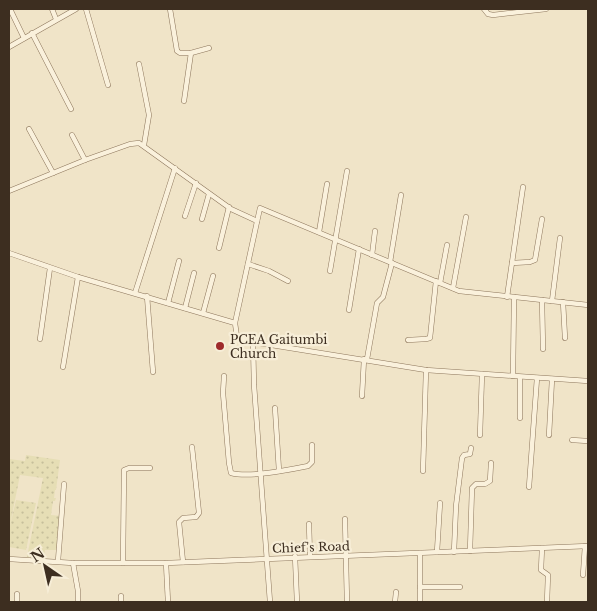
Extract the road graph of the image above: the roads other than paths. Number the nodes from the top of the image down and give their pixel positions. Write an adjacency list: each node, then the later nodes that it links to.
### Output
1 (10, 9): 10 (street)
2 (52, 9): 8 (street)
3 (76, 9): 8 (street)
4 (86, 9): 15 (street)
5 (170, 9): 13 (street)
6 (484, 9): 7 (street)
7 (546, 9)
8 (56, 19): 9 (street)
9 (32, 34): 10 (street); 17 (street)
10 (24, 38): 11 (street)
11 (9, 47)
12 (209, 48): 13 (street)
13 (191, 53): 16 (street)
14 (139, 64): 20 (street)
15 (108, 85)
16 (184, 101)
17 (71, 109)
18 (29, 129): 24 (street)
19 (72, 136): 21 (street)
20 (144, 145): 21 (street); 22 (street)
21 (85, 160): 24 (street)
22 (175, 168): 25 (street); 58 (street)
23 (347, 171): 40 (street)
24 (53, 173): 28 (street)
25 (196, 183): 29 (street); 32 (street)
26 (327, 184): 38 (street)
27 (523, 186): 48 (street)
28 (9, 190)
29 (209, 194): 31 (street); 34 (street)
30 (401, 195): 47 (street)
31 (229, 207): 36 (street); 42 (street)
32 (185, 216)
33 (466, 217): 57 (street)
34 (202, 219)
35 (542, 219): 48 (street)
36 (257, 222): 38 (street); 49 (street)
37 (375, 231): 45 (street)
38 (319, 232): 40 (street)
39 (560, 238): 63 (street)
40 (337, 240): 43 (street); 51 (street)
41 (447, 245): 56 (street)
42 (219, 248)
43 (359, 249): 45 (street); 68 (street)
44 (9, 253): 50 (street)
45 (372, 255): 47 (street)
46 (179, 261): 65 (street)
47 (391, 263): 56 (street); 76 (street)
48 (512, 263): 60 (street)
49 (248, 264): 55 (street); 70 (street)
50 (50, 268): 54 (street); 72 (street)
51 (330, 271)
52 (194, 273): 67 (street)
53 (213, 276): 69 (street)
54 (78, 277): 58 (street); 77 (street)
55 (288, 281)
56 (438, 282): 57 (street); 73 (street)
57 (453, 288): 60 (street)
58 (135, 293): 59 (street)
59 (147, 296): 65 (street); 79 (street)
60 (507, 297): 61 (street)
61 (514, 298): 62 (street); 82 (street)
62 (542, 300): 63 (street); 75 (street)
63 (552, 301): 64 (street)
64 (563, 302): 66 (street); 71 (street)
65 (168, 303): 67 (street)
66 (588, 305)
67 (184, 308): 69 (street)
68 (349, 310)
69 (203, 313): 70 (street)
70 (235, 322): 74 (street)
71 (565, 338)
72 (40, 339)
73 (408, 340)
74 (253, 342): 76 (street); 102 (street)
75 (543, 349)
76 (365, 359): 78 (street); 87 (street)
77 (63, 367)
78 (426, 370): 80 (street); 101 (street)
79 (152, 372)
80 (484, 374): 82 (street); 90 (street); 91 (street)
81 (224, 376): 102 (street)
82 (513, 376): 83 (street)
83 (520, 377): 84 (street); 89 (street)
84 (537, 378): 85 (street); 104 (street)
85 (552, 379): 86 (street); 92 (street)
86 (588, 381)
87 (362, 396)
88 (276, 408): 100 (street)
89 (520, 418)
90 (483, 421)
91 (480, 435)
92 (549, 435)
93 (572, 440): 94 (street)
94 (588, 441)
95 (312, 445): 100 (street)
96 (192, 447): 120 (street)
97 (471, 448): 112 (street)
98 (491, 463): 110 (street)
99 (150, 468): 122 (street)
100 (279, 471): 102 (street)
101 (423, 471)
102 (261, 473): 117 (street)
103 (64, 484): 119 (street)
104 (529, 487)
105 (440, 503): 111 (street)
106 (345, 519): 116 (street)
107 (309, 524): 115 (street)
108 (586, 546): 109 (street, Chief's Road); 124 (street)
109 (542, 548): 110 (street, Chief's Road); 139 (street)
110 (470, 551): 112 (street, Chief's Road)
111 (437, 552): 112 (street, Chief's Road); 113 (street, Chief's Road)
112 (454, 552)
113 (420, 553): 116 (street, Chief's Road); 125 (street)
114 (295, 556): 115 (street, Chief's Road); 117 (street, Chief's Road); 135 (street)
115 (310, 556): 116 (street, Chief's Road)
116 (346, 556): 136 (street)
117 (267, 558): 120 (street, Chief's Road); 134 (street)
118 (9, 559): 119 (street, Chief's Road)
119 (58, 561): 121 (street, Chief's Road)
120 (183, 562): 123 (street, Chief's Road)
121 (73, 563): 122 (street, Chief's Road); 131 (street)
122 (123, 563): 123 (street, Chief's Road)
123 (166, 563): 133 (street)
124 (583, 575)
125 (420, 587): 126 (street); 138 (street)
126 (460, 587)
127 (396, 592): 137 (street)
128 (17, 594): 130 (street)
129 (121, 596): 132 (street)
130 (17, 602)
131 (78, 602)
132 (120, 602)
133 (168, 602)
134 (270, 602)
135 (297, 602)
136 (346, 602)
137 (396, 602)
138 (420, 602)
139 (547, 602)

